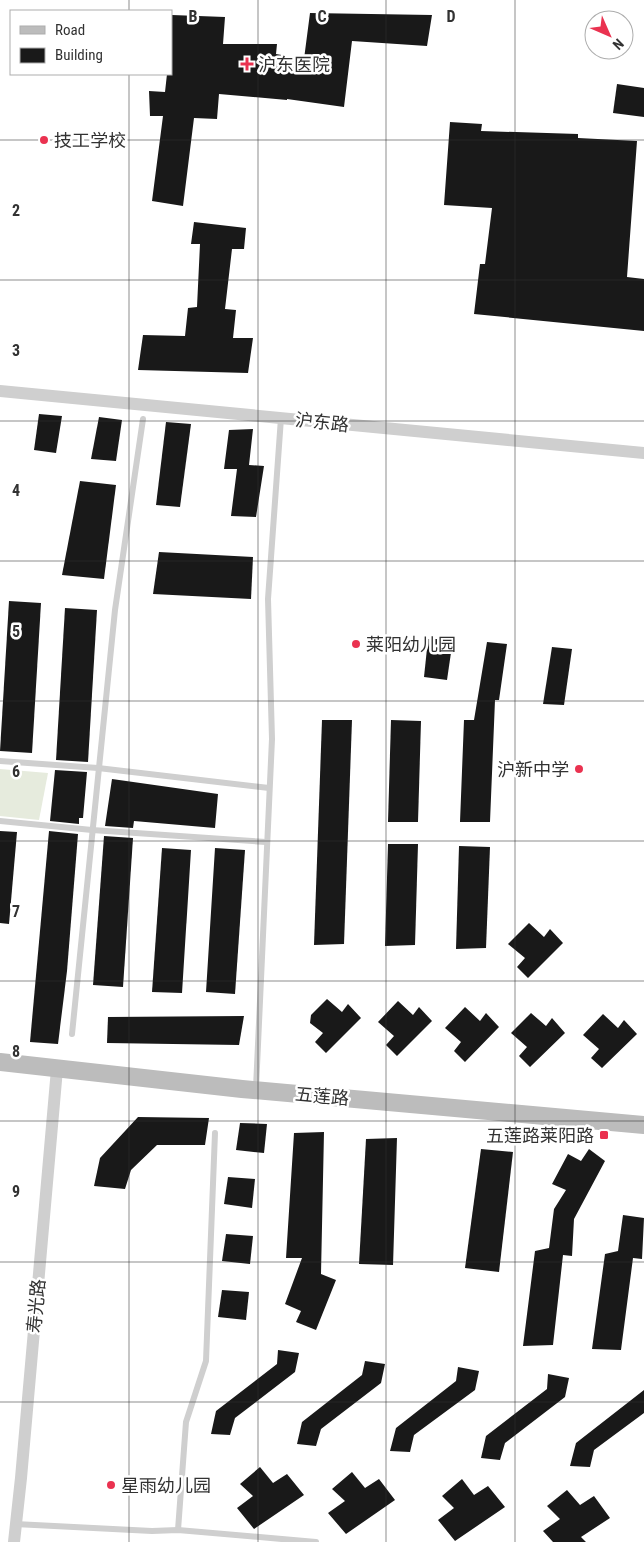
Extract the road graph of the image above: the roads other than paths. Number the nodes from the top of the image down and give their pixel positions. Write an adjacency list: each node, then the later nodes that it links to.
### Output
1 (0, 391): 3 (street, 沪东路)
2 (143, 418): 6 (lane)
3 (281, 418): 4 (street, 沪东路); 7 (lane)
4 (644, 453)
5 (0, 761): 6 (lane)
6 (98, 768): 7 (lane); 9 (lane)
7 (269, 788): 10 (lane)
8 (0, 821): 9 (lane)
9 (92, 830): 10 (lane); 11 (lane)
10 (266, 842): 14 (lane)
11 (72, 1034)
12 (0, 1062): 13 (street, 五莲路)
13 (57, 1069): 14 (street, 五莲路); 17 (street, 寿光路)
14 (256, 1090): 15 (street, 五莲路)
15 (644, 1124)
16 (214, 1133): 18 (lane)
17 (15, 1524): 18 (lane); 19 (street, 寿光路)
18 (178, 1530): 20 (lane)
19 (14, 1542)
20 (316, 1542)

